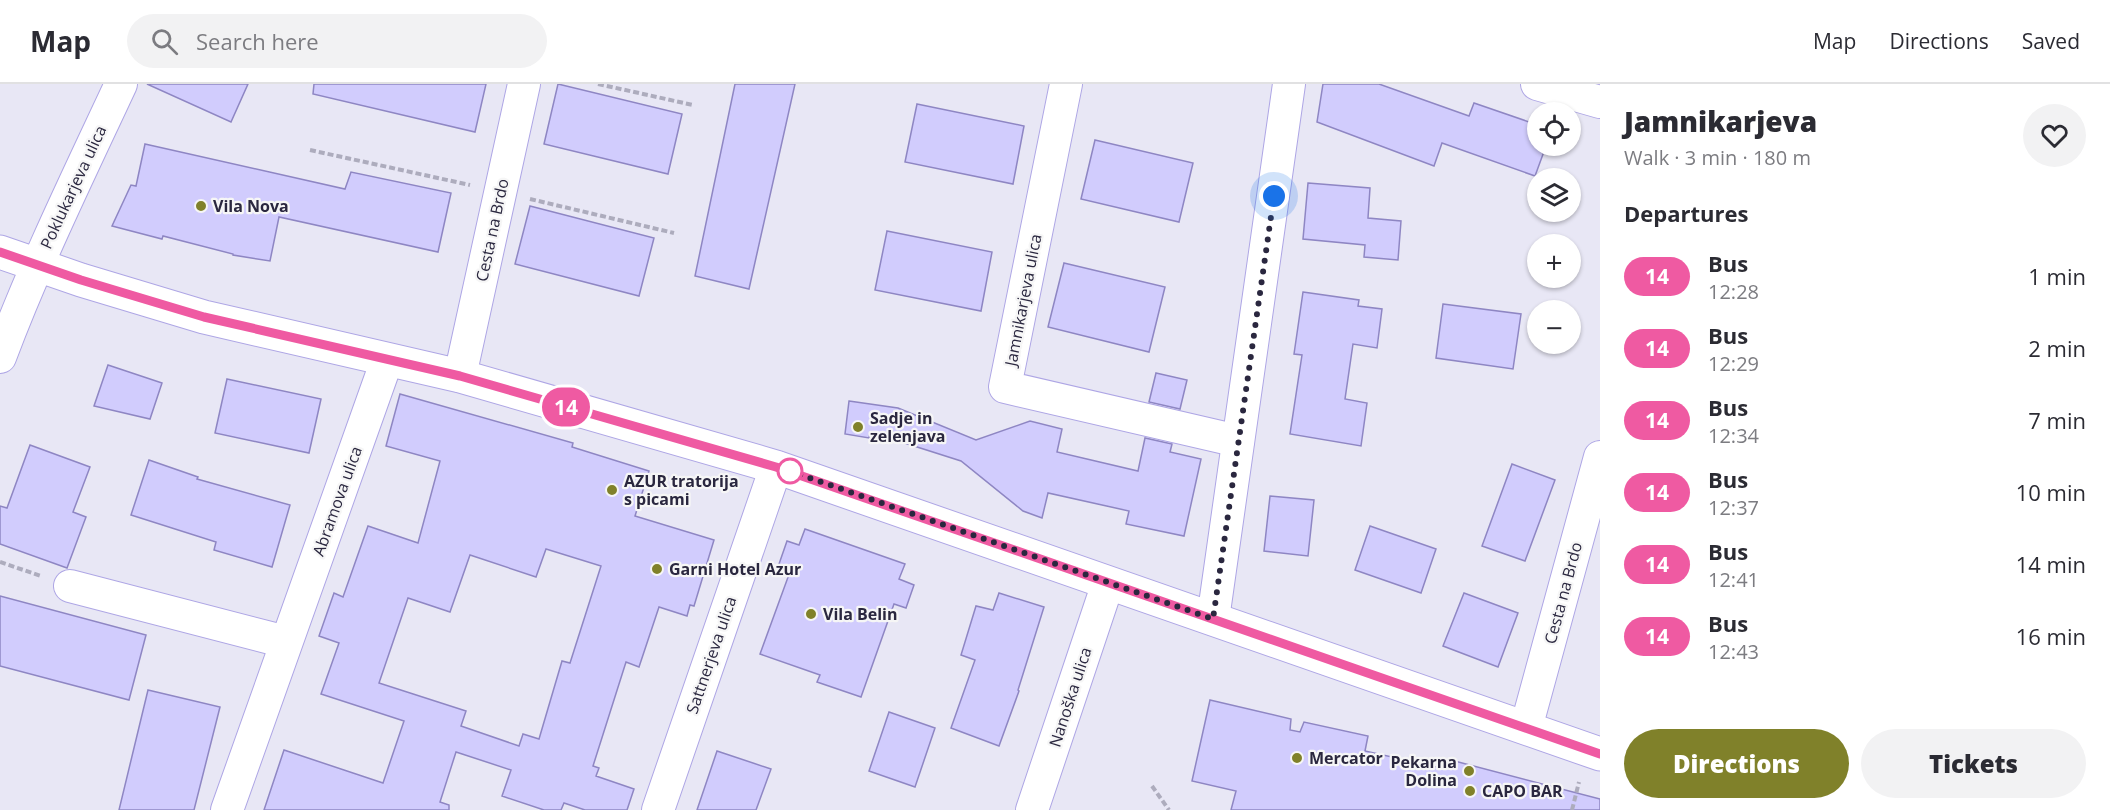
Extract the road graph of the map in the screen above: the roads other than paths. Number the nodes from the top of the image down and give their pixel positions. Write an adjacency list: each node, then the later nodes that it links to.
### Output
1 (121, 84): 8 (street, Poklukarjeva ulica)
2 (524, 84): 11 (street, Cesta na Brdo)
3 (1066, 84): 12 (street, Jamnikarjeva ulica)
4 (1290, 84): 12 (street)
5 (1537, 84): 6 (street)
6 (1600, 102)
7 (0, 252): 8 (street)
8 (38, 265): 9 (street, Poklukarjeva ulica); 10 (street)
9 (0, 357)
10 (387, 360): 11 (street); 18 (street, Abramova ulica)
11 (460, 376): 14 (street)
12 (1238, 441): 17 (street)
13 (1600, 458): 19 (street, Cesta na Brdo)
14 (776, 467): 15 (street); 22 (street, Sattnerjeva ulica)
15 (1108, 583): 17 (street); 23 (street, Nanoška ulica)
16 (70, 586): 18 (street)
17 (1213, 619): 19 (street)
18 (286, 642): 21 (street, Abramova ulica)
19 (1526, 728): 20 (street)
20 (1600, 754)
21 (226, 810)
22 (658, 810)
23 (1032, 810)

